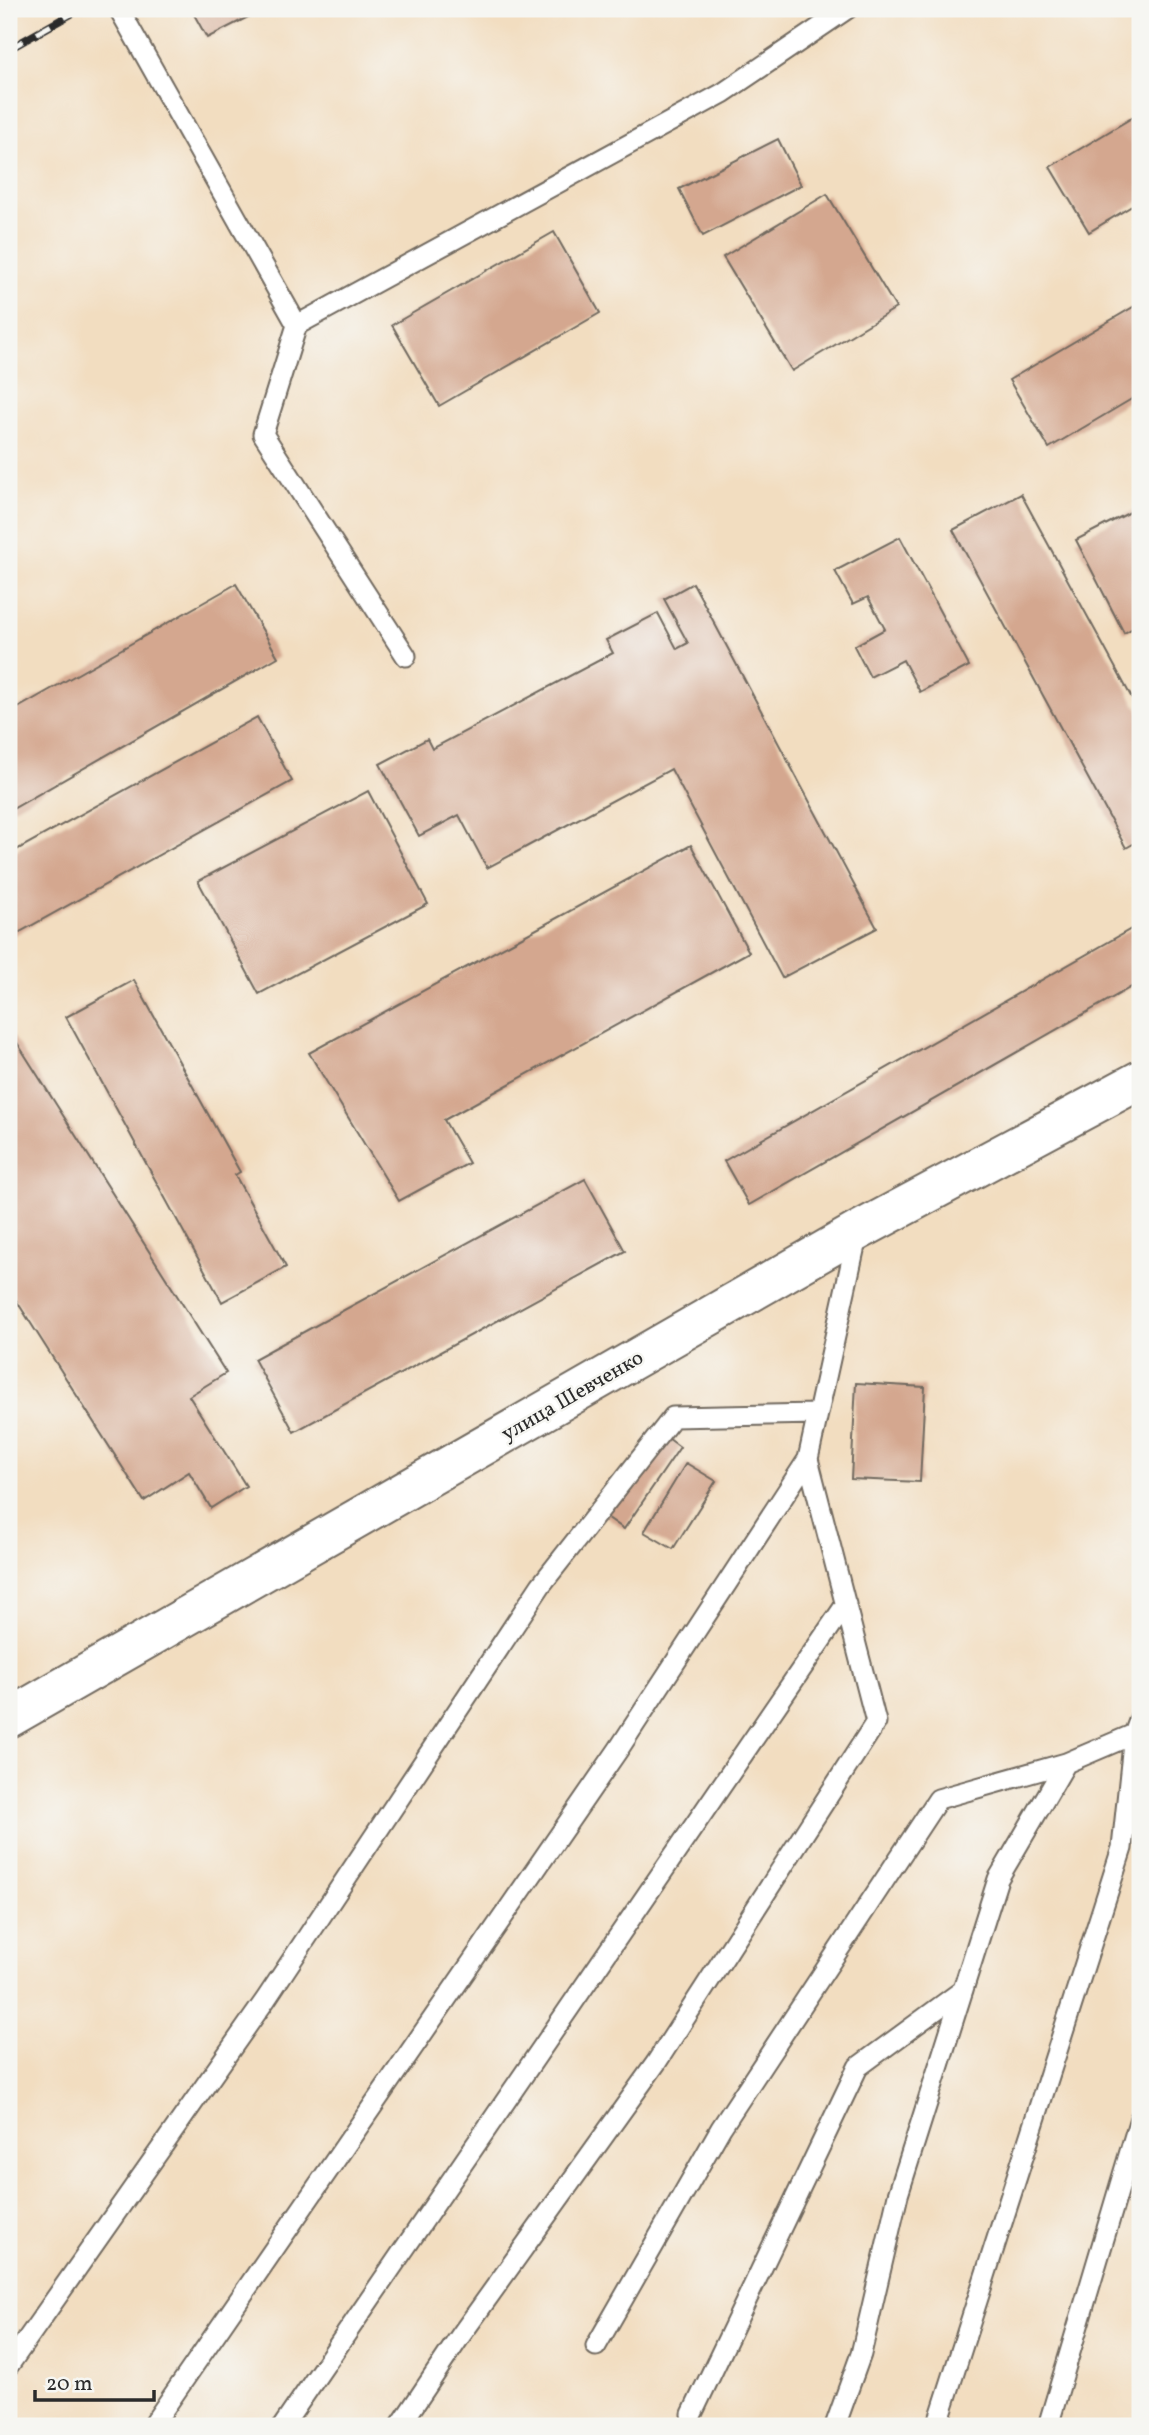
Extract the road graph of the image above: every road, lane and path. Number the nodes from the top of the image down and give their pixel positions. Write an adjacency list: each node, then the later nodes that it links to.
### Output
1 (119, 9): 3 (lane)
2 (847, 9): 3 (lane)
3 (297, 325): 4 (lane)
4 (406, 656)
5 (1140, 1080): 6 (street, улица Шевченко)
6 (858, 1231): 7 (lane); 10 (street, улица Шевченко)
7 (818, 1414): 8 (lane); 16 (lane)
8 (808, 1459): 9 (lane); 18 (lane)
9 (846, 1604): 19 (lane); 20 (lane)
10 (9, 1718)
11 (1137, 1726): 12 (lane); 22 (lane)
12 (1066, 1763): 13 (lane); 15 (lane)
13 (963, 1990): 17 (lane); 21 (lane)
14 (1140, 2118): 23 (lane)
15 (596, 2346)
16 (9, 2365)
17 (692, 2413)
18 (152, 2426)
19 (283, 2426)
20 (400, 2426)
21 (835, 2426)
22 (937, 2426)
23 (1048, 2426)

